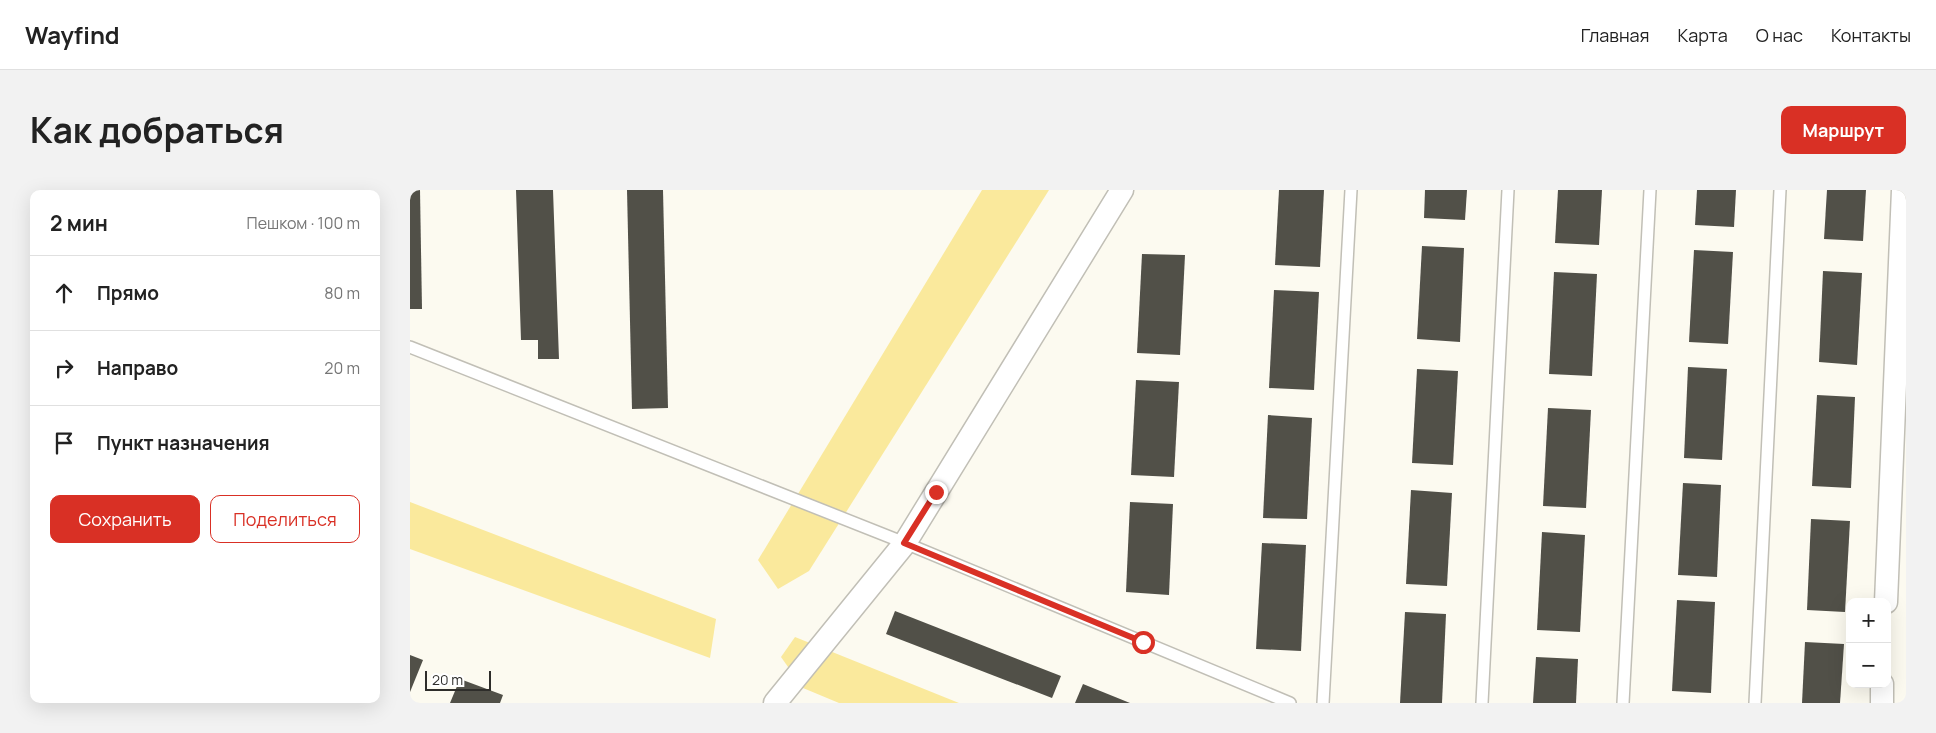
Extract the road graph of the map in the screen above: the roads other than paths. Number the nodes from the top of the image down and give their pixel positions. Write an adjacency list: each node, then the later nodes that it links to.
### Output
1 (1122, 190): 8 (street)
2 (1351, 190): 13 (lane)
3 (1508, 190): 14 (lane)
4 (1650, 190): 15 (lane)
5 (1780, 190): 16 (lane)
6 (1903, 190): 9 (street)
7 (410, 347): 8 (lane)
8 (904, 543): 11 (street); 12 (lane)
9 (1886, 598)
10 (1882, 688): 17 (street)
11 (775, 703)
12 (1290, 703)
13 (1323, 703)
14 (1482, 703)
15 (1623, 703)
16 (1755, 703)
17 (1882, 703)

